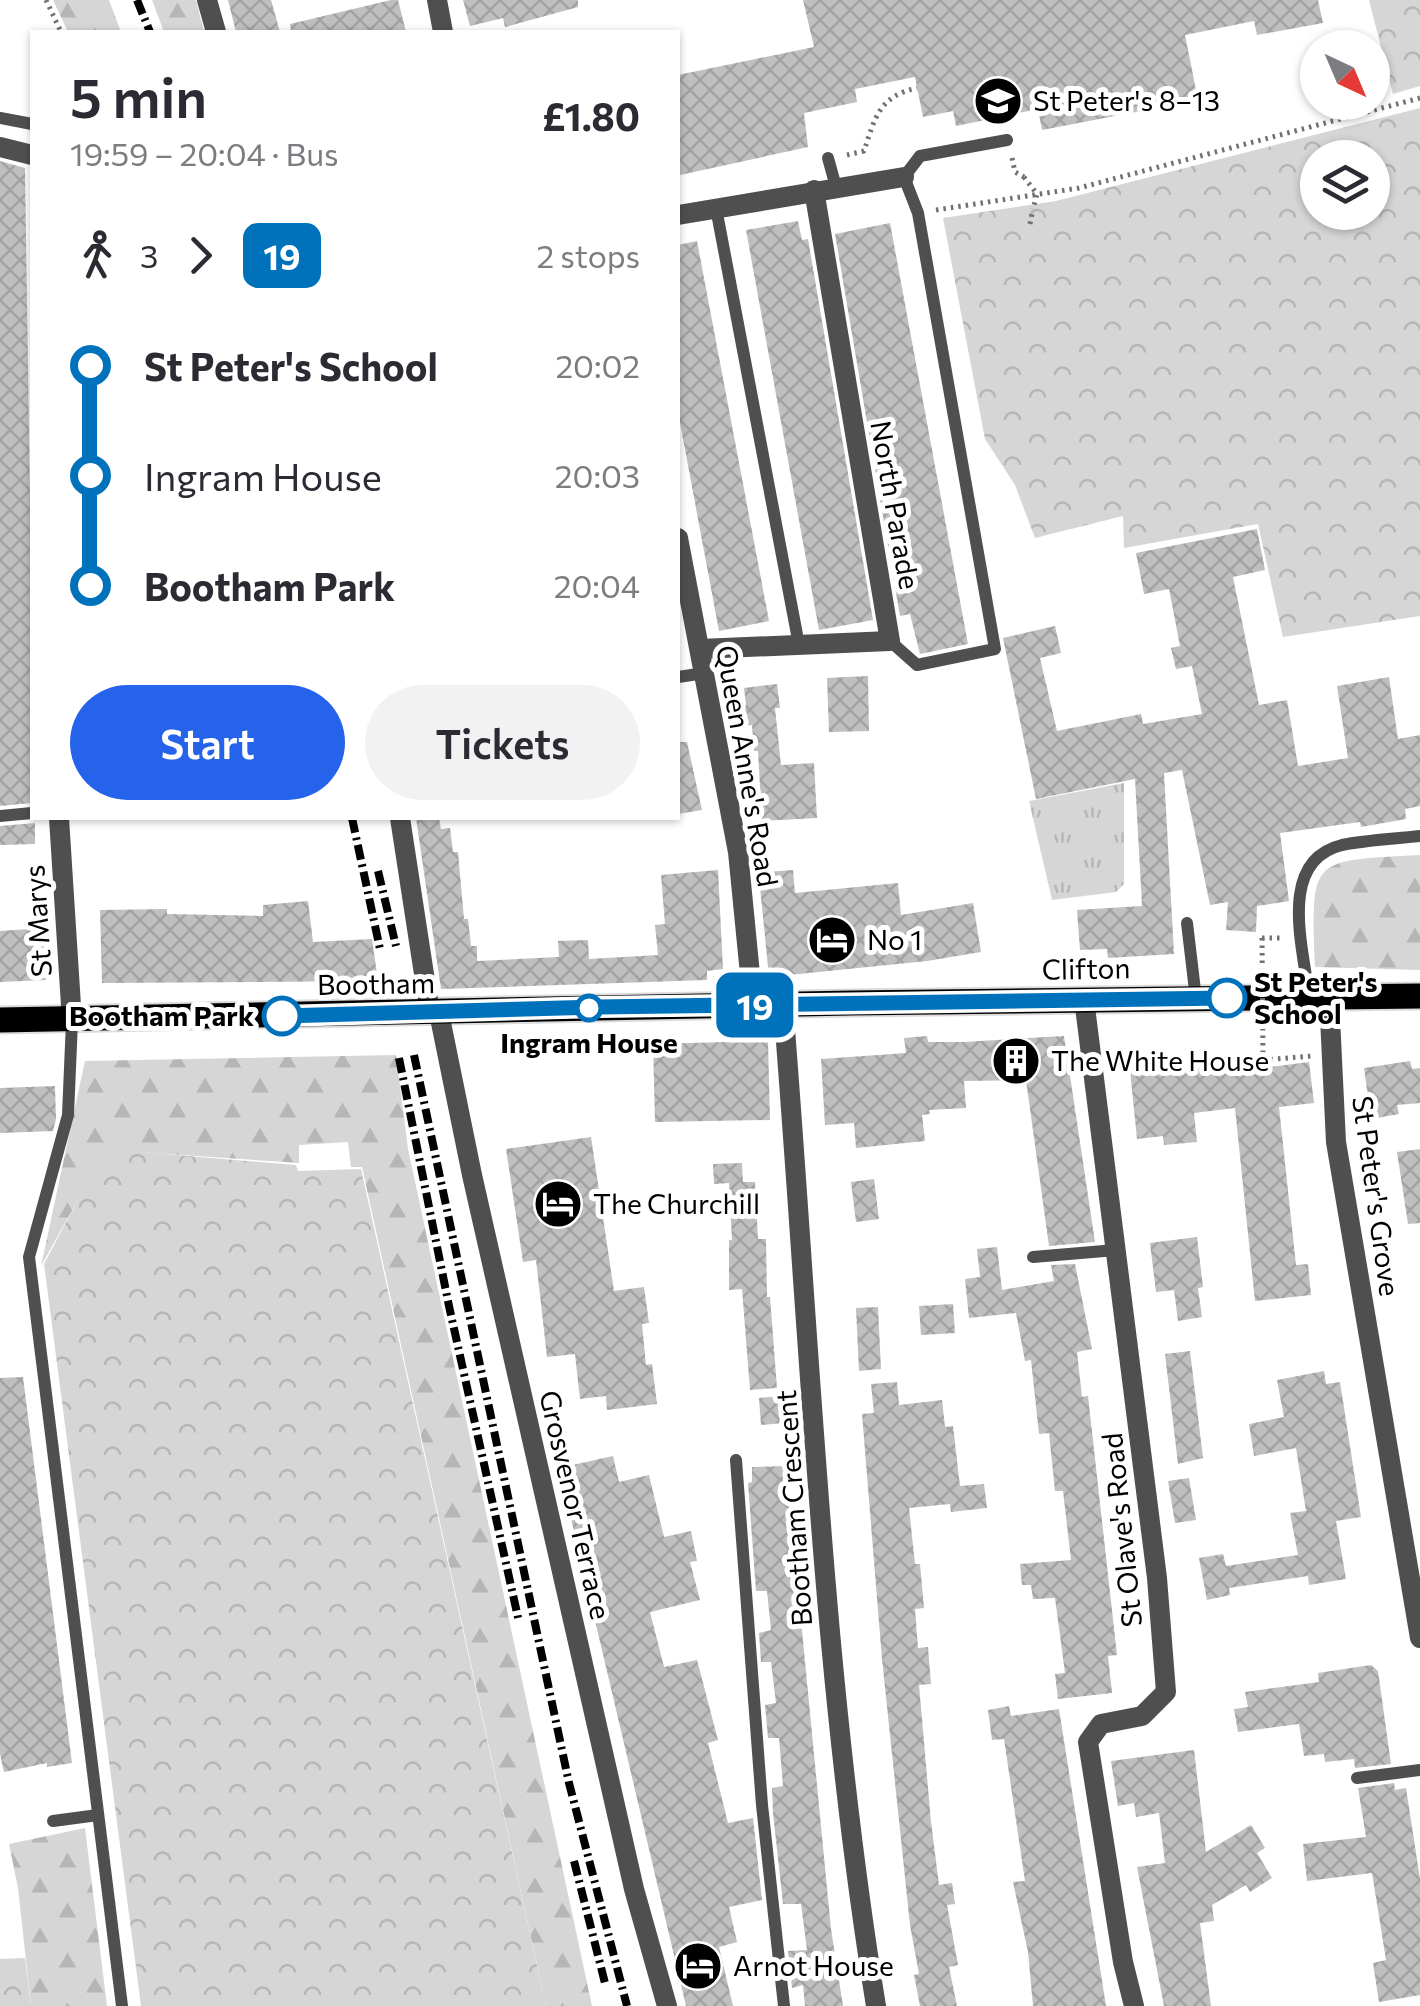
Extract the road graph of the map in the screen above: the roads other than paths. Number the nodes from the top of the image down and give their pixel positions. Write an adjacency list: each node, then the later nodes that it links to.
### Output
1 (207, 0): 3 (street)
2 (437, 0): 4 (street)
3 (215, 30)
4 (443, 30)
5 (0, 118): 6 (lane)
6 (30, 124)
7 (1008, 140): 11 (lane)
8 (0, 147): 9 (street)
9 (30, 154)
10 (828, 158): 12 (lane)
11 (904, 177): 12 (street); 17 (lane)
12 (836, 186): 13 (street)
13 (814, 190): 14 (street); 17 (street, North Parade)
14 (716, 208): 15 (street); 18 (lane)
15 (680, 216)
16 (680, 548): 19 (street, Queen Anne's Road)
17 (890, 641): 18 (street)
18 (799, 645): 19 (street)
19 (700, 649): 20 (street, Queen Anne's Road)
20 (704, 673): 21 (lane); 33 (street, Queen Anne's Road)
21 (680, 677)
22 (30, 813): 23 (lane)
23 (0, 816)
24 (58, 820): 36 (street, St Marys)
25 (400, 820): 34 (street, Grosvenor Terrace)
26 (1420, 836): 29 (lane)
27 (1187, 924): 30 (lane)
28 (1420, 996): 29 (main road, Clifton)
29 (1319, 997): 30 (main road, Clifton); 40 (street, St Peter's Grove)
30 (1196, 998): 31 (main road, Clifton)
31 (1084, 999): 32 (main road, Clifton); 37 (street, St Olave's Road)
32 (783, 1004): 33 (main road, Clifton); 48 (street, Bootham Crescent)
33 (753, 1005): 34 (main road, Bootham)
34 (434, 1013): 36 (main road, Bootham); 46 (street, Grosvenor Terrace)
35 (0, 1020): 36 (main road, Bootham)
36 (72, 1022): 43 (lane)
37 (1116, 1250): 38 (lane); 49 (street, St Olave's Road)
38 (1033, 1257)
39 (736, 1460): 47 (lane)
40 (1420, 1638)
41 (1420, 1770): 42 (lane)
42 (1357, 1778)
43 (98, 1815): 44 (lane); 45 (lane)
44 (53, 1821)
45 (122, 2006)
46 (667, 2006)
47 (784, 2006)
48 (876, 2006)
49 (1134, 2006)

